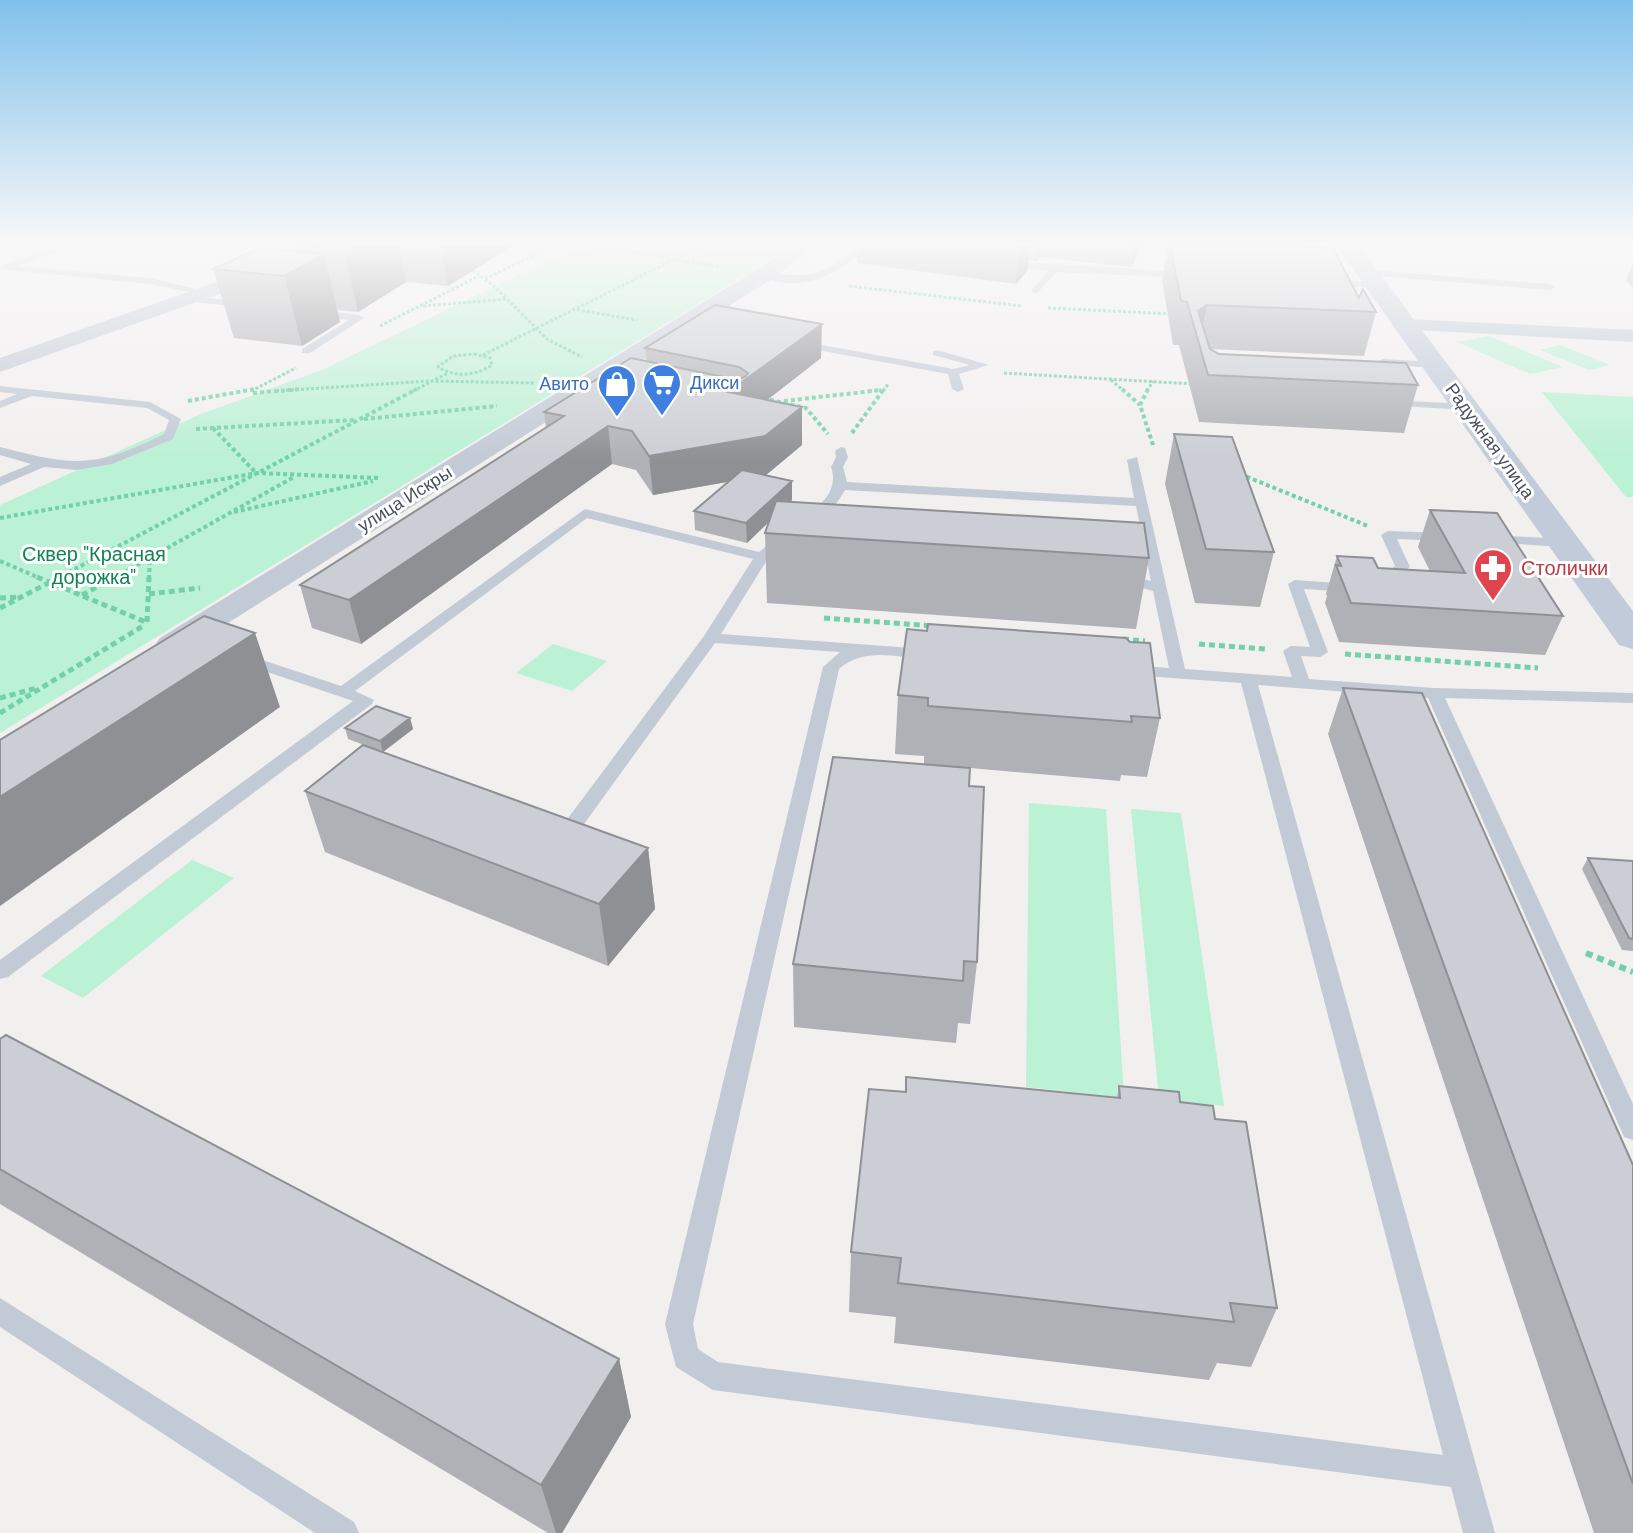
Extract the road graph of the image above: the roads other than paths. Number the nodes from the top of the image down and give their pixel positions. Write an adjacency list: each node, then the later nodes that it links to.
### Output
1 (136, 317): 11 (street)
2 (346, 317): 8 (lane)
3 (707, 317): 37 (street, улица Искры)
4 (1399, 317): 5 (street, Радужная улица)
5 (1405, 325): 6 (street); 12 (street, Радужная улица)
6 (1633, 336)
7 (780, 340): 13 (lane)
8 (306, 351)
9 (937, 353): 13 (lane)
10 (1366, 362): 12 (lane)
11 (0, 365)
12 (1435, 365): 19 (street, Радужная улица)
13 (953, 372): 15 (lane)
14 (0, 389): 16 (lane)
15 (958, 389)
16 (31, 393): 18 (lane); 23 (lane)
17 (1378, 403): 19 (lane)
18 (0, 405)
19 (1466, 407): 27 (street, Радужная улица)
20 (0, 451): 23 (lane)
21 (841, 451): 25 (lane)
22 (1133, 460): 26 (lane)
23 (43, 463): 24 (lane)
24 (0, 482)
25 (841, 486): 26 (lane); 29 (lane)
26 (1142, 502): 31 (lane)
27 (1564, 543): 32 (street, Радужная улица); 41 (lane)
28 (800, 553): 29 (lane)
29 (765, 554): 33 (lane); 42 (lane)
30 (1108, 575): 31 (lane)
31 (1160, 588): 39 (lane)
32 (1633, 637)
33 (711, 638): 34 (lane); 45 (lane)
34 (863, 649): 36 (lane); 49 (lane)
35 (226, 653): 42 (lane)
36 (942, 655)
37 (143, 662)
38 (1115, 668): 39 (lane)
39 (1178, 673): 40 (lane)
40 (1248, 678): 41 (lane); 49 (lane)
41 (1302, 682): 43 (lane)
42 (343, 692): 46 (lane)
43 (1434, 693): 44 (lane); 47 (lane)
44 (1633, 698)
45 (564, 837)
46 (0, 971)
47 (1633, 1130)
48 (0, 1311): 50 (lane)
49 (1463, 1473): 51 (lane)
50 (343, 1533)
51 (1479, 1533)

